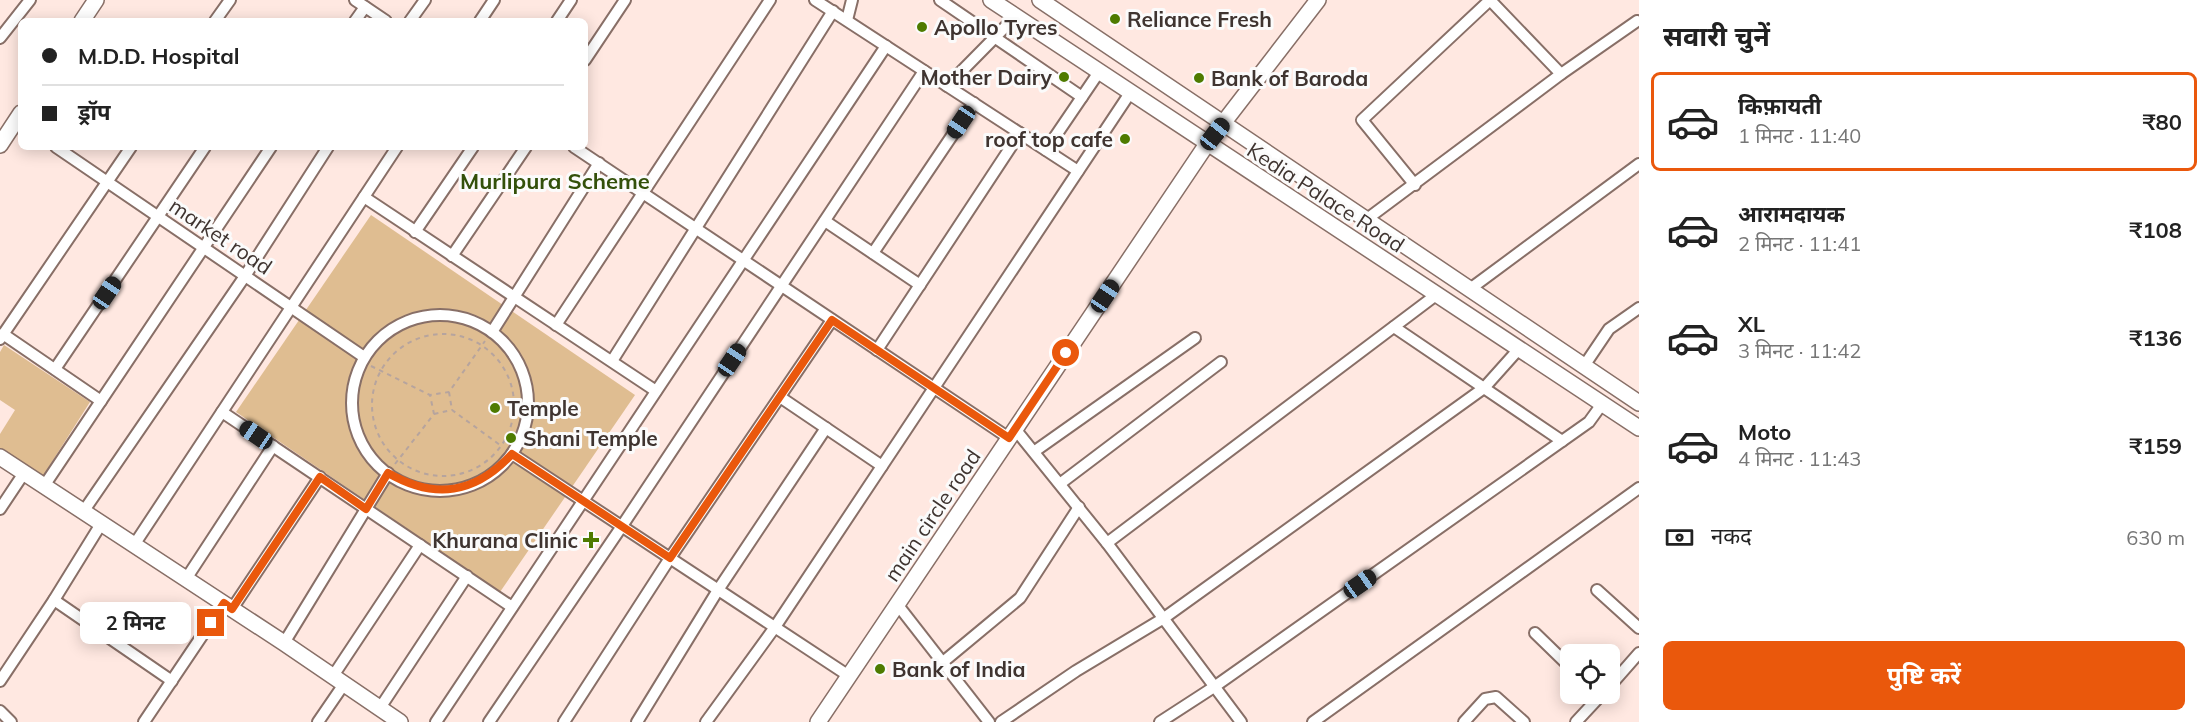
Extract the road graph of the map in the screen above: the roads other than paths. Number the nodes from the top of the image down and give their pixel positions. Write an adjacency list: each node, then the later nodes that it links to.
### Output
1 (30, 0): 30 (street)
2 (96, 0): 20 (street)
3 (230, 0): 21 (street)
4 (355, 0): 17 (street)
5 (425, 0): 24 (street)
6 (494, 0): 25 (street)
7 (571, 0): 26 (street)
8 (625, 0): 32 (street)
9 (770, 0): 60 (street)
10 (815, 0): 18 (street)
11 (852, 0): 27 (street)
12 (940, 0): 29 (street)
13 (991, 0): 19 (street, Kedia Palace Road)
14 (1040, 0): 41 (street, Kedia Palace Road)
15 (1318, 0): 41 (street, main circle road)
16 (1490, 0): 35 (street); 59 (street)
17 (365, 7): 22 (street); 23 (street)
18 (833, 11): 27 (street); 65 (street)
19 (1015, 17): 29 (street); 34 (street, Kedia Palace Road)
20 (84, 18)
21 (217, 18)
22 (357, 18)
23 (382, 18)
24 (412, 18)
25 (482, 18)
26 (559, 18)
27 (847, 20): 31 (street)
28 (1637, 21): 35 (street)
29 (995, 36): 36 (street); 38 (street)
30 (0, 38)
31 (886, 46): 33 (street); 70 (street)
32 (588, 56)
33 (924, 71): 36 (street); 64 (street)
34 (1099, 72): 37 (street, Kedia Palace Road); 38 (street)
35 (1561, 74): 59 (street)
36 (947, 86): 39 (street)
37 (1130, 93): 43 (street, Kedia Palace Road); 57 (street)
38 (1082, 97): 54 (street)
39 (974, 103): 42 (street); 68 (street)
40 (18, 120): 44 (street)
41 (1224, 123): 43 (street, main circle road); 63 (street, Kedia Palace Road)
42 (1020, 133): 54 (street); 72 (street)
43 (1207, 144): 75 (street, Kedia Palace Road); 102 (street, main circle road)
44 (0, 145)
45 (60, 150): 58 (street, market road)
46 (129, 150): 58 (street)
47 (203, 150): 62 (street)
48 (269, 150): 67 (street)
49 (326, 150): 71 (street)
50 (395, 150): 61 (street)
51 (471, 150): 66 (street)
52 (524, 150): 69 (street)
53 (578, 150): 55 (street)
54 (1046, 150): 57 (street)
55 (598, 163): 60 (street); 76 (street)
56 (1639, 164): 74 (street)
57 (1078, 171): 92 (street)
58 (107, 182): 62 (street, market road); 83 (street)
59 (1415, 185): 63 (street)
60 (644, 194): 65 (street); 80 (street)
61 (364, 197): 66 (street); 77 (street)
62 (158, 217): 67 (street, market road); 91 (street)
63 (1367, 219): 74 (street, Kedia Palace Road)
64 (825, 221): 68 (street); 73 (street)
65 (696, 229): 70 (street); 88 (street)
66 (415, 232): 69 (street)
67 (204, 248): 71 (street, market road); 96 (street)
68 (873, 253): 72 (street)
69 (452, 256): 76 (street)
70 (743, 261): 73 (street); 94 (street)
71 (246, 276): 77 (street, market road); 119 (street)
72 (920, 285): 85 (street)
73 (782, 286): 79 (street); 121 (street)
74 (1470, 289): 90 (street, Kedia Palace Road)
75 (1436, 295): 81 (street); 86 (street, Kedia Palace Road)
76 (514, 297): 80 (street); 82 (street)
77 (291, 307): 87 (street, market road); 99 (street)
78 (1639, 308): 90 (street)
79 (832, 320): 85 (street); 95 (street)
80 (556, 325): 88 (street)
81 (1394, 327): 93 (street); 122 (street)
82 (492, 332): 87 (street); 106 (street)
83 (2, 337): 91 (street)
84 (1195, 338): 105 (street)
85 (877, 350): 92 (street)
86 (1518, 350): 93 (street); 98 (street, Kedia Palace Road)
87 (363, 359): 110 (street)
88 (612, 362): 94 (street)
89 (1221, 362): 112 (street)
90 (1584, 366): 97 (street, Kedia Palace Road)
91 (55, 369): 96 (street)
92 (933, 388): 102 (street); 108 (street)
93 (1484, 388): 103 (street); 134 (street)
94 (657, 391): 115 (street)
95 (780, 397): 100 (street); 125 (street)
96 (101, 401): 113 (street)
97 (1639, 403)
98 (1602, 404): 101 (street, Kedia Palace Road); 103 (street)
99 (222, 412): 104 (street); 123 (street)
100 (826, 428): 108 (street); 128 (street)
101 (1639, 429)
102 (1012, 434): 105 (street); 131 (street, main circle road)
103 (1563, 441): 147 (street)
104 (273, 446): 111 (street); 127 (street)
105 (1035, 451): 112 (street)
106 (512, 454): 110 (street); 115 (street)
107 (0, 457): 109 (street)
108 (882, 466): 135 (street)
109 (24, 473): 113 (street); 117 (street)
110 (388, 473): 118 (street)
111 (320, 477): 118 (street); 132 (street)
112 (1061, 483): 116 (street)
113 (44, 486): 119 (street)
114 (1639, 488): 165 (street)
115 (583, 501): 121 (street); 133 (street)
116 (1079, 507): 122 (street); 141 (street)
117 (0, 509)
118 (366, 509): 124 (street); 138 (street)
119 (83, 512): 120 (street)
120 (102, 524): 123 (street); 130 (street)
121 (622, 526): 125 (street); 157 (street)
122 (1107, 543): 134 (street)
123 (134, 545): 127 (street)
124 (420, 545): 126 (street); 144 (street)
125 (670, 558): 128 (street); 151 (street)
126 (467, 576): 133 (street); 149 (street)
127 (186, 579): 132 (street)
128 (718, 590): 135 (street); 158 (street)
129 (1597, 590): 136 (street)
130 (54, 600): 145 (street); 146 (street)
131 (897, 604): 141 (street); 143 (street, main circle road)
132 (228, 606): 138 (street); 146 (street)
133 (512, 607): 156 (street)
134 (1164, 618): 147 (street); 162 (street)
135 (775, 627): 143 (street); 159 (street)
136 (1639, 628)
137 (1535, 633): 140 (street)
138 (284, 643): 144 (street)
139 (1639, 653): 142 (street)
140 (1560, 657)
141 (943, 662): 161 (street)
142 (1620, 675)
143 (849, 676): 160 (street, main circle road)
144 (339, 680): 149 (street); 154 (street)
145 (0, 681)
146 (172, 681): 153 (street)
147 (1215, 687): 163 (street); 164 (street)
148 (1591, 704): 168 (street)
149 (380, 708): 155 (street)
150 (0, 711): 152 (street)
151 (569, 720)
152 (11, 722)
153 (144, 722)
154 (318, 722)
155 (400, 722)
156 (436, 722)
157 (489, 722)
158 (637, 722)
159 (706, 722)
160 (818, 722)
161 (989, 722)
162 (1000, 722)
163 (1160, 722)
164 (1241, 722)
165 (1313, 722)
166 (1464, 722): 167 (street)
167 (1524, 722)
168 (1576, 722)

